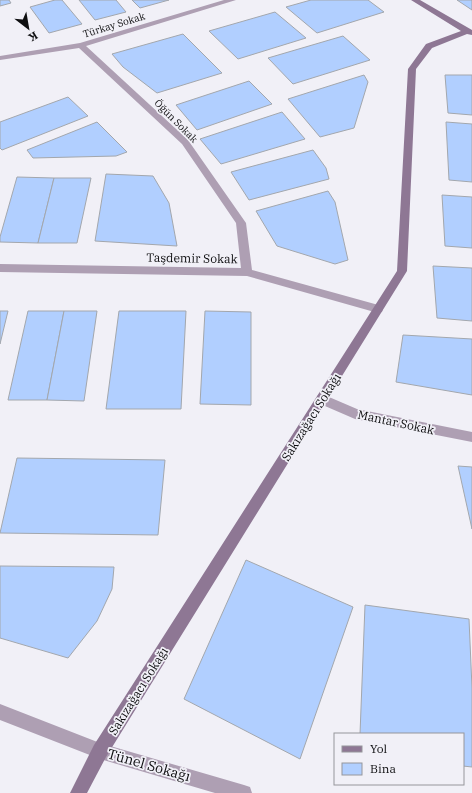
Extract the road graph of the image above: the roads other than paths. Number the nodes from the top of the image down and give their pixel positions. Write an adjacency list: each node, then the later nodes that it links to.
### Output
1 (232, 0): 4 (street, Türkay Sokak)
2 (415, 0): 3 (street)
3 (470, 32): 8 (street, Sakızağacı Sokağı)
4 (81, 45): 5 (street, Türkay Sokak); 7 (street, Öğün Sokak)
5 (0, 58)
6 (0, 268): 7 (street, Taşdemir Sokak)
7 (248, 272): 8 (street, Taşdemir Sokak)
8 (378, 310): 9 (street, Sakızağacı Sokağı)
9 (322, 399): 10 (street, Mantar Sokak); 12 (street, Sakızağacı Sokağı)
10 (472, 437)
11 (0, 712): 12 (street, Tünel Sokağı)
12 (100, 751): 13 (street, Sakızağacı Sokağı); 14 (street, Tünel Sokağı)
13 (78, 793)
14 (244, 793)

